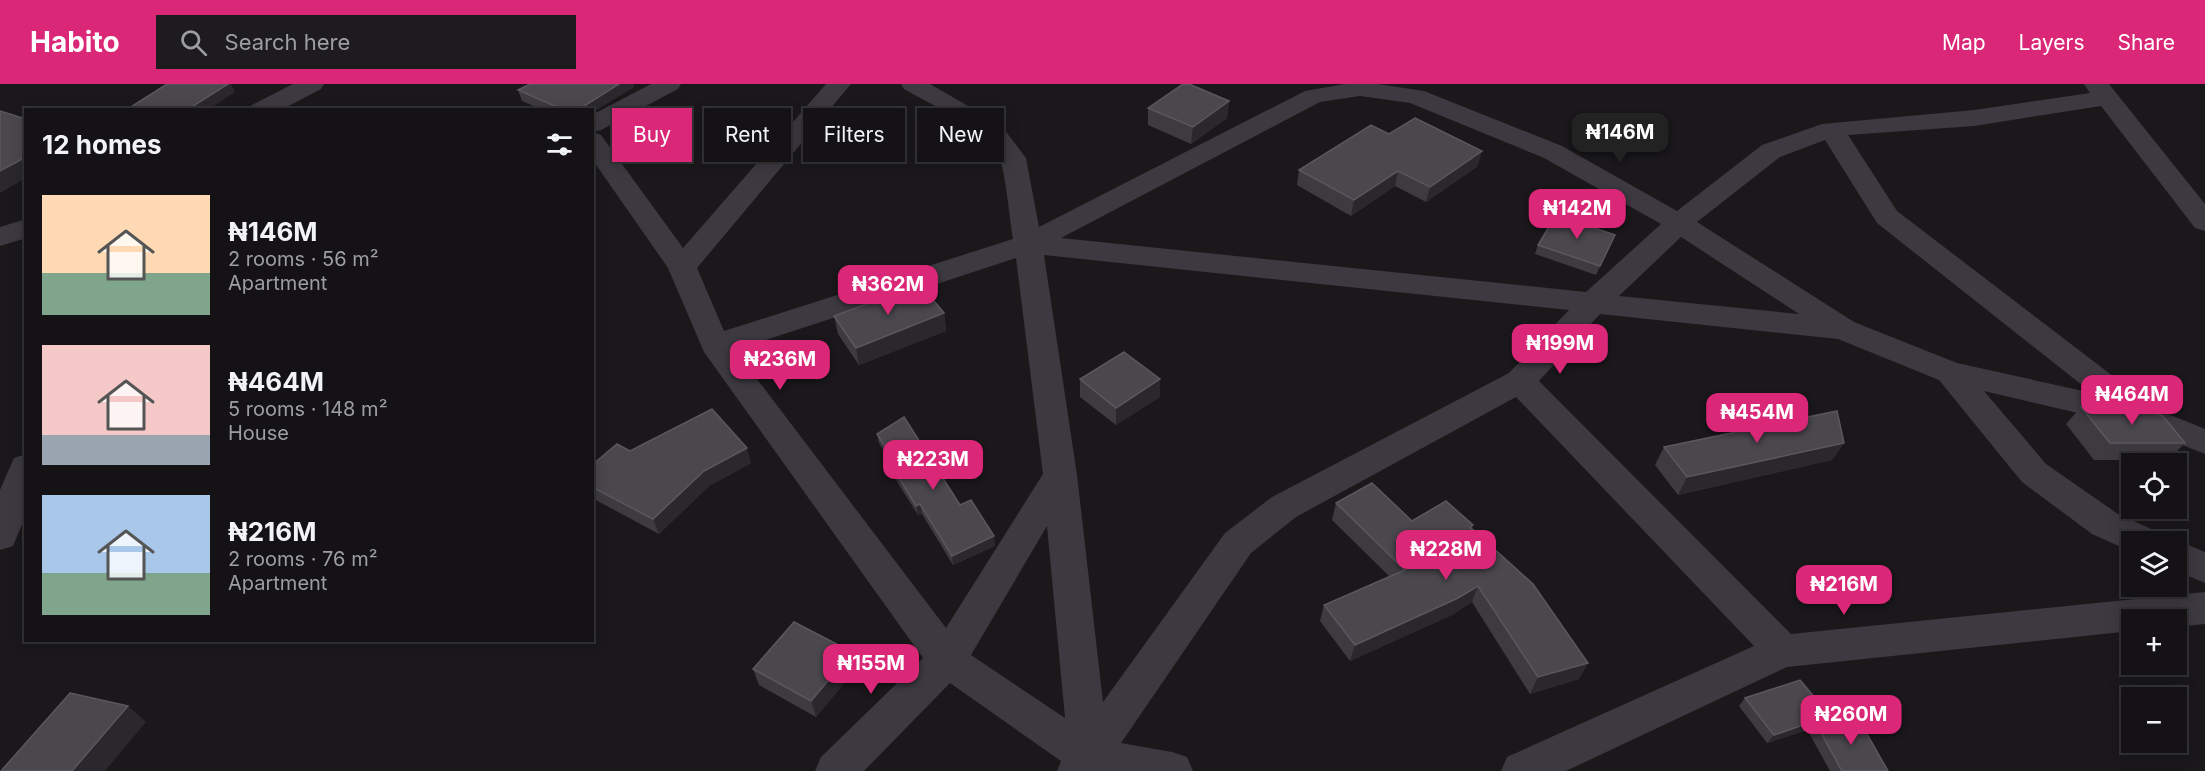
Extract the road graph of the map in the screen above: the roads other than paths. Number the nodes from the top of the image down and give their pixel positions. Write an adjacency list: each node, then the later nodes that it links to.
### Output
1 (312, 84): 6 (street)
2 (669, 84): 7 (street)
3 (839, 84): 15 (street)
4 (913, 84): 14 (street)
5 (2101, 91): 8 (street); 10 (street)
6 (265, 108)
7 (594, 124)
8 (1830, 129): 11 (street); 21 (street)
9 (594, 143): 15 (street)
10 (2205, 222)
11 (1679, 223): 14 (street); 16 (street); 17 (street)
12 (24, 229): 13 (street)
13 (0, 237)
14 (1028, 244): 16 (street); 18 (street); 24 (street)
15 (682, 267): 18 (street)
16 (1594, 302): 17 (street); 20 (street)
17 (1843, 329): 19 (street)
18 (715, 345): 31 (street)
19 (1950, 372): 21 (street); 25 (street)
20 (1520, 381): 30 (street); 32 (street)
21 (2144, 417): 22 (street)
22 (2205, 442)
23 (24, 472): 26 (street)
24 (1060, 475): 31 (street); 32 (street)
25 (2121, 531)
26 (0, 536)
27 (2187, 560): 28 (street)
28 (2205, 568)
29 (2205, 608): 30 (street)
30 (1783, 651): 35 (street)
31 (947, 660): 32 (street); 33 (street)
32 (1083, 764): 34 (street)
33 (836, 771)
34 (1172, 771)
35 (1522, 771)

